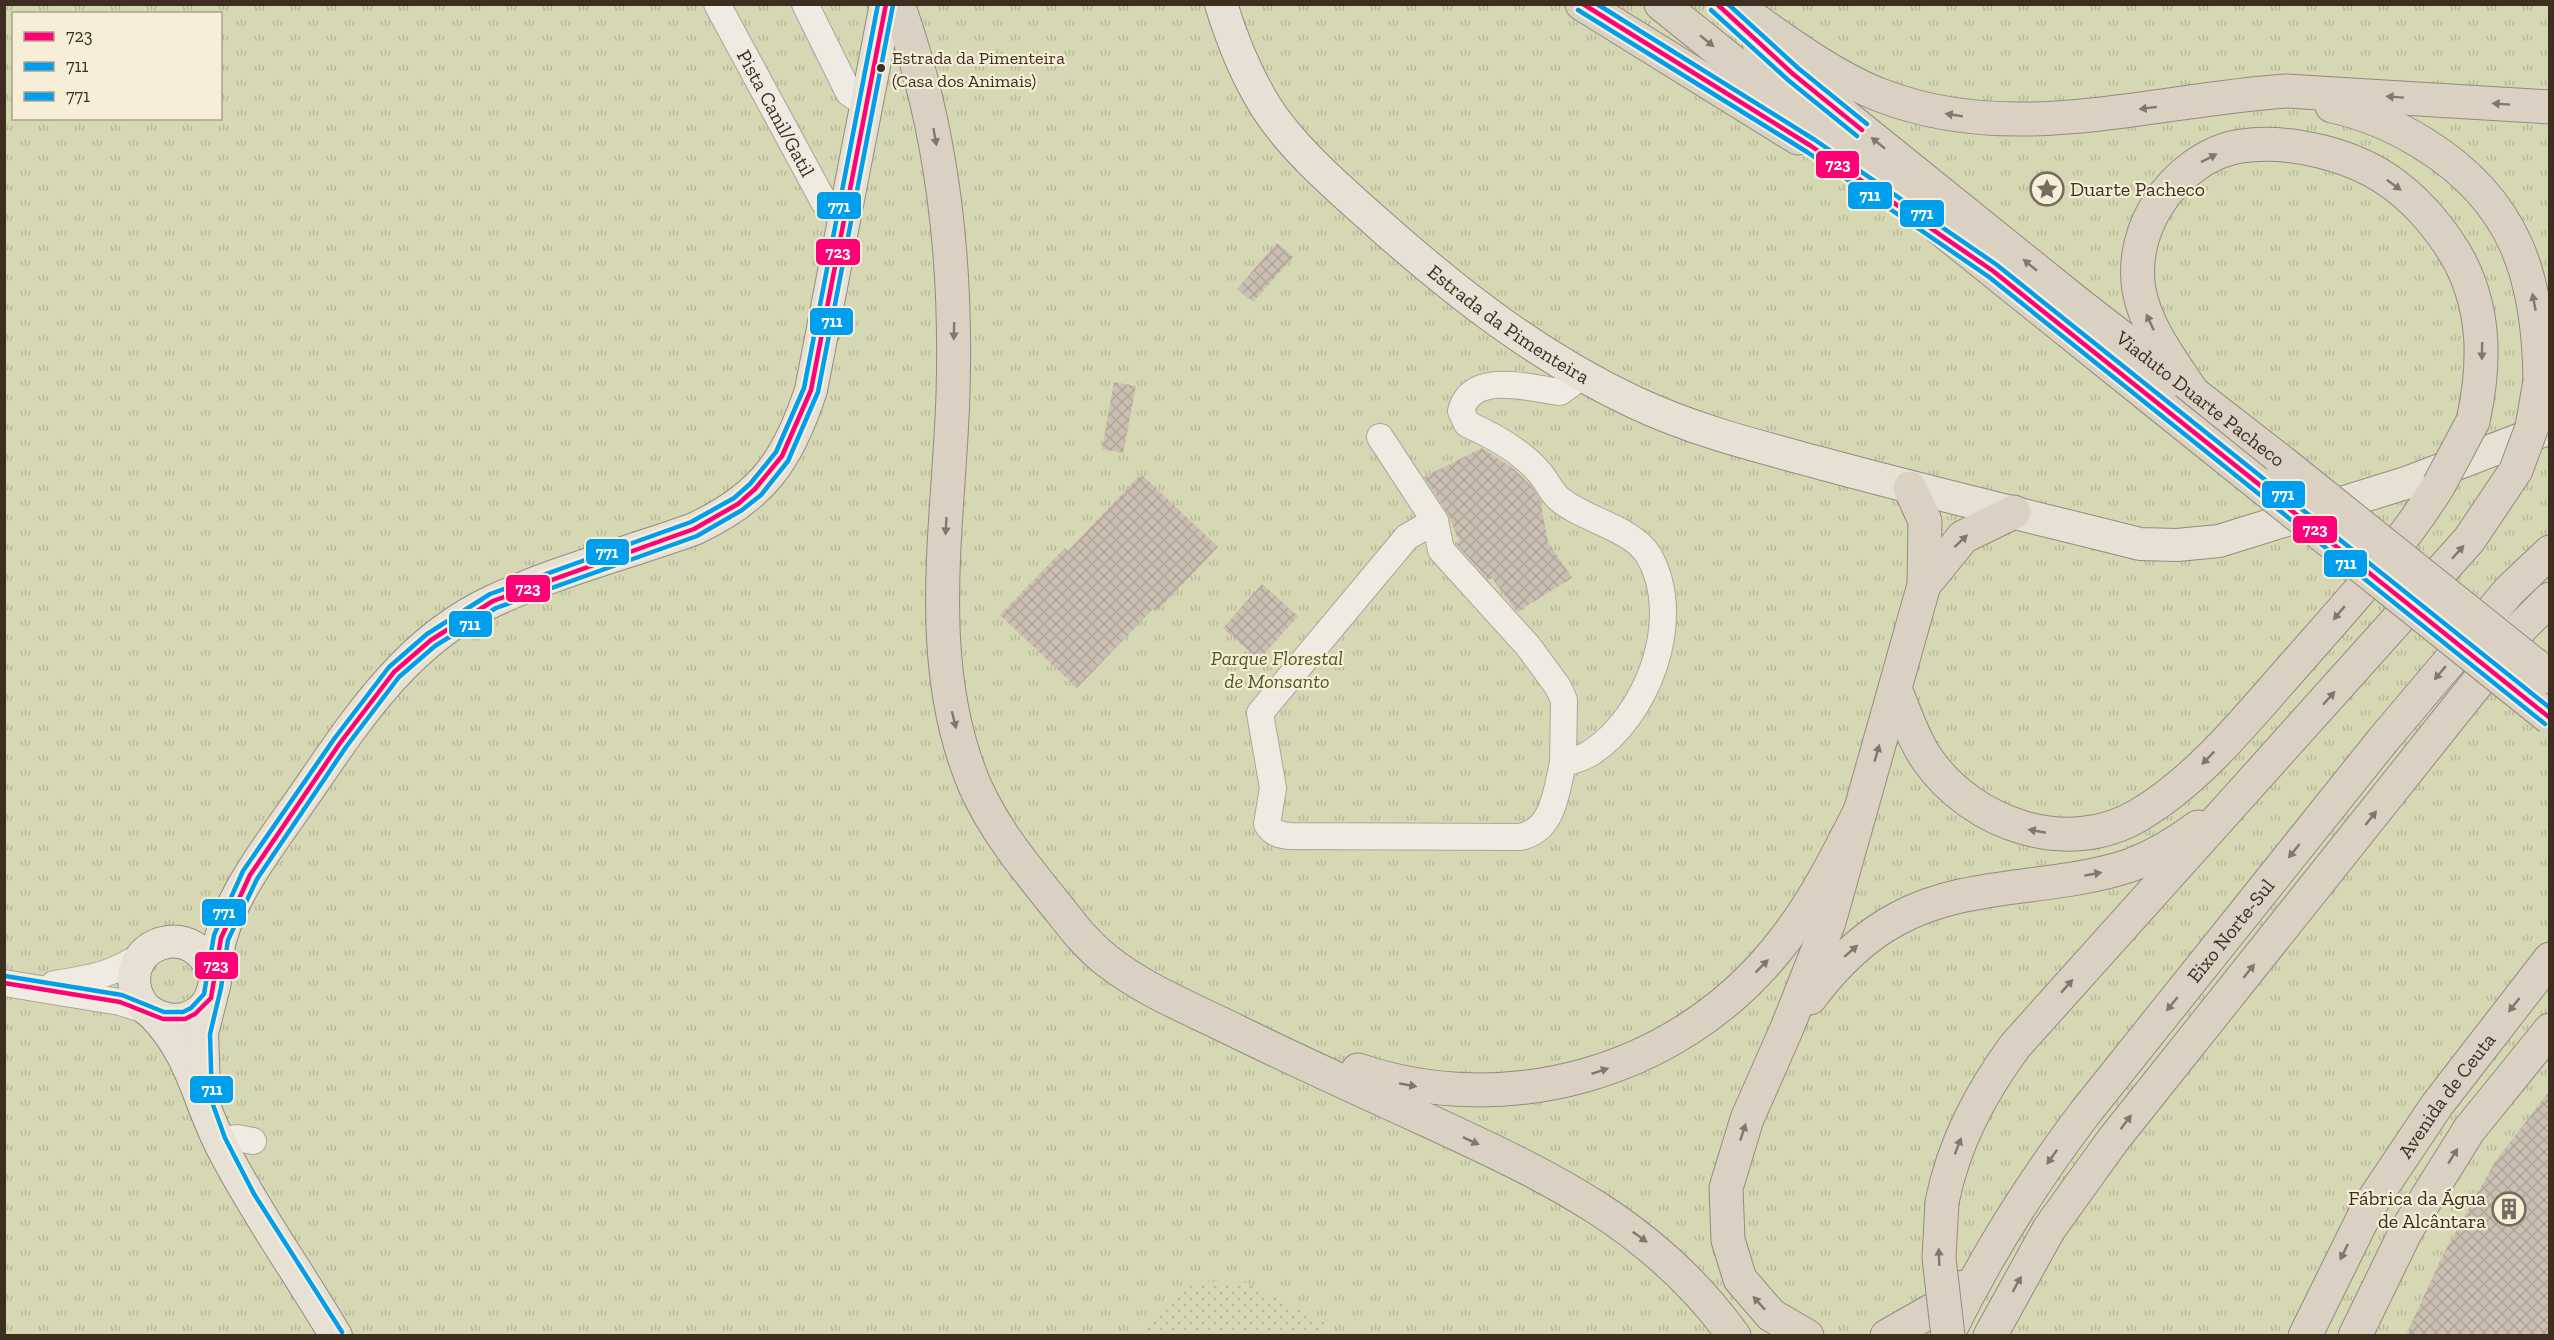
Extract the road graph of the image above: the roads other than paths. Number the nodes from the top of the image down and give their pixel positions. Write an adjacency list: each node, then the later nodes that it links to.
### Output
1 (717, 4): 12 (street, Pista Canil/Gatil)
2 (805, 4): 10 (street)
3 (1221, 4): 14 (main road, Estrada da Pimenteira)
4 (1582, 4): 13 (highway)
5 (1661, 4): 13 (highway, one-way to 13)
6 (1716, 4): 15 (highway, Viaduto Duarte Pacheco, one-way to 6)
7 (1733, 4): 9 (highway, one-way to 7)
8 (895, 7): 10 (main road); 31 (highway, one-way to 31)
9 (2206, 99): 11 (highway, one-way to 9); 28 (highway, one-way to 9, bridge)
10 (866, 104): 12 (main road)
11 (2550, 107)
12 (846, 207): 30 (main road)
13 (1992, 271): 26 (highway, Viaduto Duarte Pacheco, bridge)
14 (1582, 376): 18 (main road, Estrada da Pimenteira); 27 (street)
15 (2204, 400): 24 (highway, Viaduto Duarte Pacheco, bridge); 25 (highway, one-way to 25, bridge)
16 (2550, 428): 19 (main road, Estrada da Pimenteira)
17 (1380, 437): 20 (street)
18 (1910, 488): 19 (main road, Estrada da Pimenteira); 22 (highway)
19 (2013, 512): 22 (highway, one-way to 19)
20 (1435, 520): 27 (street); 27 (street)
21 (2550, 552): 43 (highway, Eixo Norte-Sul, one-way to 43)
22 (1924, 585): 25 (highway)
23 (2536, 612): 49 (highway, Eixo Norte-Sul, one-way to 23)
24 (2550, 678)
25 (1895, 689): 29 (highway, one-way to 25)
26 (2550, 718)
27 (1563, 764)
28 (2241, 797): 38 (highway, one-way to 28); 48 (highway, one-way to 28, bridge)
29 (1861, 809): 31 (highway, one-way to 29); 38 (highway)
30 (250, 875): 32 (main road); 36 (main road)
31 (1058, 908): 45 (highway, one-way to 45)
32 (156, 947): 35 (street); 36 (main road); 37 (main road)
33 (2550, 959): 50 (highway, Avenida de Ceuta, one-way to 50)
34 (4, 982): 35 (street)
35 (36, 986): 37 (street)
36 (212, 987): 37 (main road); 40 (main road)
37 (151, 1012): 40 (main road)
38 (1787, 1028): 46 (highway, one-way to 38)
39 (2550, 1030): 51 (highway, Avenida de Ceuta, one-way to 39)
40 (205, 1103): 41 (main road)
41 (218, 1141): 42 (street); 44 (main road)
42 (253, 1141)
43 (1977, 1276): 47 (highway); 48 (highway, Eixo Norte-Sul)
44 (336, 1335)
45 (1734, 1335)
46 (1807, 1335)
47 (1887, 1335)
48 (1948, 1335)
49 (1990, 1335)
50 (2305, 1335)
51 (2355, 1335)

